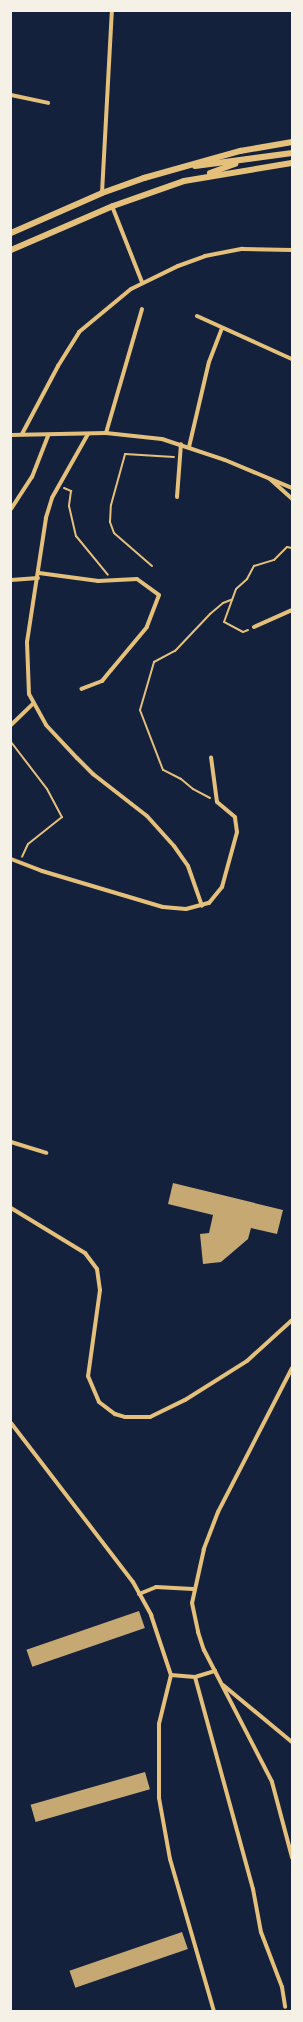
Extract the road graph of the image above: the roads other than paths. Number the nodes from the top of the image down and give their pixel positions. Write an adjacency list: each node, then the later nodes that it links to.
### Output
1 (112, 11): 10 (street)
2 (11, 94): 3 (street)
3 (48, 103)
4 (292, 142): 8 (main road)
5 (292, 153): 6 (main road)
6 (246, 160): 8 (main road); 9 (main road)
7 (292, 163): 9 (main road)
8 (173, 169): 10 (main road)
9 (194, 179): 11 (main road)
10 (102, 193): 12 (main road)
11 (112, 206): 13 (main road); 15 (street)
12 (11, 234)
13 (11, 250)
14 (292, 250): 15 (street)
15 (142, 282): 21 (street)
16 (142, 309): 20 (street)
17 (197, 316): 18 (street)
18 (222, 328): 19 (street); 26 (street)
19 (292, 359)
20 (106, 433): 22 (street); 25 (street)
21 (22, 434): 23 (street); 24 (street)
22 (88, 434): 24 (street); 32 (street)
23 (11, 435)
24 (48, 436): 31 (street)
25 (181, 444): 26 (street); 29 (street)
26 (189, 447): 27 (street)
27 (268, 477): 28 (street); 30 (street)
28 (292, 488)
29 (177, 497)
30 (292, 499)
31 (11, 509)
32 (39, 573): 33 (street); 37 (street)
33 (38, 578): 34 (street); 38 (street)
34 (11, 580)
35 (292, 610): 36 (street)
36 (254, 628)
37 (81, 689)
38 (33, 704): 39 (street); 42 (street)
39 (11, 725)
40 (211, 757): 42 (street)
41 (11, 859): 42 (street)
42 (202, 906)
43 (11, 1142): 44 (street)
44 (46, 1153)
45 (11, 1208): 46 (street)
46 (292, 1320)
47 (292, 1368): 49 (street)
48 (11, 1423): 50 (street)
49 (193, 1589): 50 (street); 51 (street)
50 (139, 1594): 52 (street)
51 (214, 1671): 53 (street); 54 (street)
52 (172, 1675): 53 (street); 58 (street)
53 (195, 1677): 57 (street)
54 (222, 1683): 55 (street); 56 (street)
55 (292, 1742)
56 (292, 1857)
57 (285, 2007)
58 (214, 2011)

